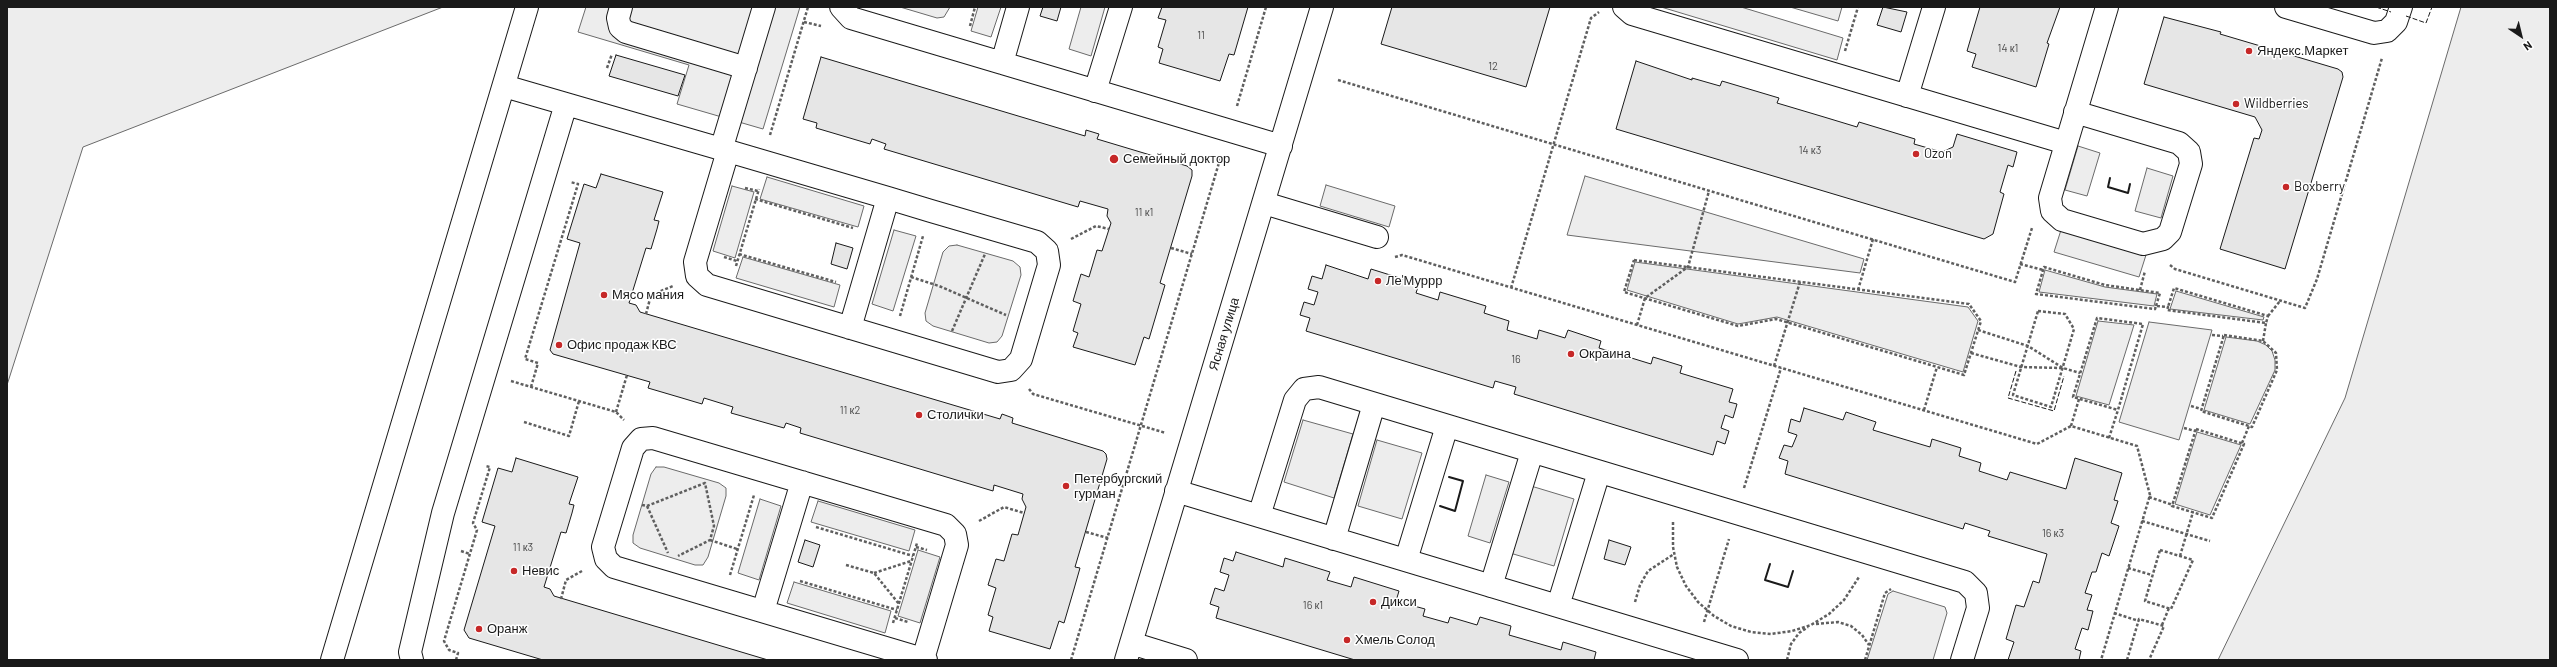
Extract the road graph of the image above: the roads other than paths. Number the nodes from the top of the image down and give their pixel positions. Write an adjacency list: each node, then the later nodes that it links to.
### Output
1 (527, 7): 15 (street)
2 (621, 7): 14 (street)
3 (764, 7): 14 (street)
4 (842, 7): 13 (street)
5 (1018, 7): 13 (street)
6 (1121, 7): 16 (street)
7 (1322, 7): 21 (street, Ясная улица)
8 (1624, 7): 17 (street)
9 (1934, 7): 17 (street)
10 (2107, 7): 19 (street)
11 (2286, 7): 12 (street)
12 (2401, 7)
13 (1002, 63): 16 (street)
14 (746, 68): 22 (street)
15 (504, 86): 18 (street); 40 (street)
16 (1096, 91): 21 (street)
17 (1907, 96): 20 (street)
18 (566, 104): 22 (street); 41 (street)
19 (2075, 112): 20 (street); 20 (street)
20 (2066, 143)
21 (1281, 146): 24 (street, Ясная улица)
22 (725, 150): 23 (street); 26 (street)
23 (888, 198): 26 (street); 26 (street)
24 (1264, 203): 25 (street); 32 (street, Ясная улица)
25 (1378, 237)
26 (850, 328)
27 (1374, 404): 28 (street); 33 (street); 34 (street)
28 (1447, 426): 29 (street); 35 (street)
29 (1532, 452): 30 (street); 36 (street)
30 (1599, 472): 37 (street); 45 (street)
31 (802, 482): 38 (street); 38 (street); 42 (street)
32 (1176, 491): 33 (street); 39 (street, Ясная улица)
33 (1259, 516): 34 (street)
34 (1334, 539): 35 (street)
35 (1406, 560): 36 (street)
36 (1491, 586): 37 (street)
37 (1558, 606): 44 (street)
38 (762, 611): 42 (street)
39 (1129, 652): 43 (street)
40 (332, 660)
41 (412, 660)
42 (925, 660)
43 (1186, 660)
44 (1738, 660)
45 (1962, 660)

